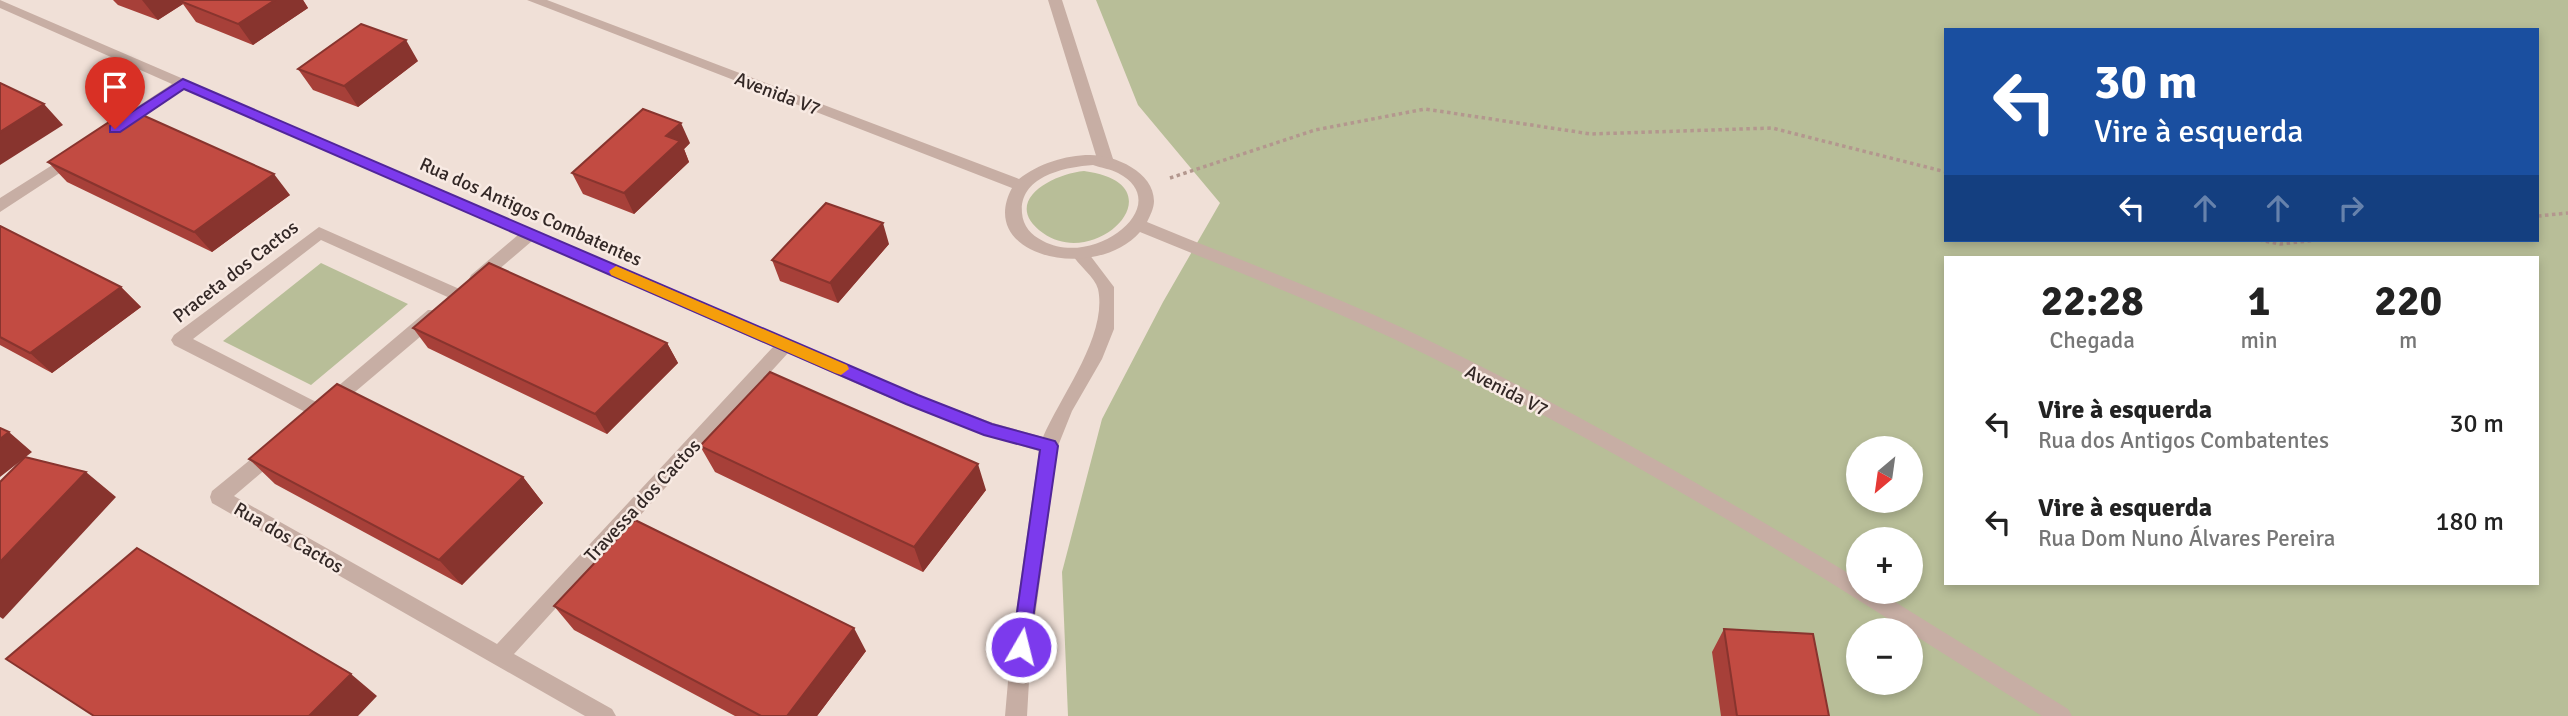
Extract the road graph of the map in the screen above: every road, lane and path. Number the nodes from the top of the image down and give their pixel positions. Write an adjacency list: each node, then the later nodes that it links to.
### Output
1 (534, 0): 7 (street, Avenida V7)
2 (1055, 0): 5 (street)
3 (0, 3): 4 (street, Rua dos Antigos Combatentes)
4 (183, 83): 9 (street); 13 (street, Rua dos Antigos Combatentes)
5 (1105, 162): 7 (street); 8 (street)
6 (1944, 171): 8 (path)
7 (1022, 186): 16 (street)
8 (1143, 187): 12 (street)
9 (0, 206)
10 (2568, 213): 11 (path)
11 (2539, 216)
12 (1139, 225): 16 (street); 21 (street, Avenida V7)
13 (530, 234): 17 (street, Rua dos Cactos); 18 (street, Rua dos Antigos Combatentes)
14 (2270, 242): 15 (path)
15 (2298, 242)
16 (1080, 254): 20 (street)
17 (458, 295): 19 (street, Rua dos Cactos); 19 (street, Praceta dos Cactos)
18 (785, 345): 20 (street, Rua dos Antigos Combatentes); 23 (street, Travessa dos Cactos)
19 (319, 412): 23 (street, Rua dos Cactos)
20 (1049, 446): 25 (street)
21 (1846, 582)
22 (1882, 604): 26 (street)
23 (499, 656): 24 (street, Rua dos Cactos)
24 (605, 716)
25 (1016, 716)
26 (2061, 716)

